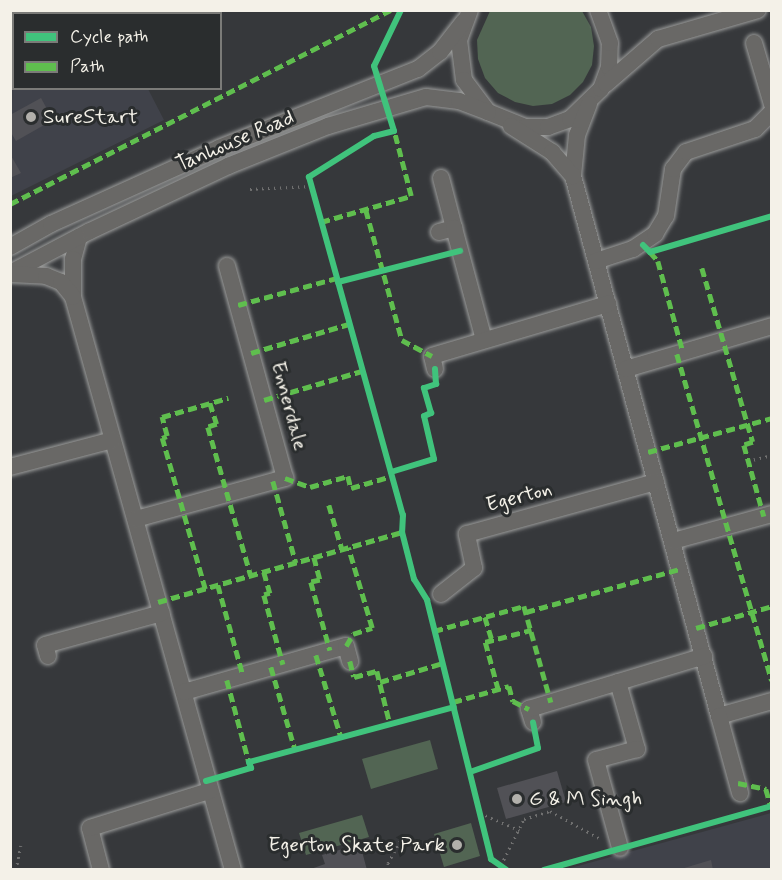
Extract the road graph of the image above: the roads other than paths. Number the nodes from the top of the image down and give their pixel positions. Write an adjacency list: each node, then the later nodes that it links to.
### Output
1 (598, 10): 5 (street)
2 (758, 10): 5 (street)
3 (467, 16): 9 (street); 13 (street, Tanhouse Road)
4 (755, 43): 7 (street)
5 (601, 89): 6 (street)
6 (589, 104): 9 (street); 10 (street)
7 (771, 104)
8 (771, 112): 14 (street)
9 (495, 116): 10 (street); 12 (street, Tanhouse Road)
10 (573, 176): 14 (street)
11 (441, 178): 20 (street)
12 (79, 237): 16 (street, Tanhouse Road); 17 (street)
13 (10, 247)
14 (596, 261): 18 (street)
15 (227, 266): 27 (street, Ennerdale)
16 (10, 274): 17 (street)
17 (73, 297): 23 (street)
18 (608, 304): 20 (street); 22 (street)
19 (771, 326): 22 (street)
20 (484, 340): 21 (street)
21 (435, 369)
22 (626, 369): 25 (street)
23 (113, 440): 24 (street); 27 (street)
24 (10, 467)
25 (657, 482): 28 (street); 29 (street, Egerton)
26 (771, 514): 28 (street)
27 (136, 519): 30 (street)
28 (673, 542): 32 (street)
29 (441, 594)
30 (162, 613): 31 (street); 35 (street)
31 (48, 656)
32 (704, 656): 34 (street); 37 (street)
33 (350, 660): 35 (street)
34 (618, 682): 38 (street); 41 (street)
35 (183, 692): 39 (street)
36 (771, 701): 37 (street)
37 (719, 716): 40 (street)
38 (533, 722)
39 (209, 791): 42 (street); 43 (street)
40 (740, 793)
41 (619, 848)
42 (101, 870)
43 (233, 870)

